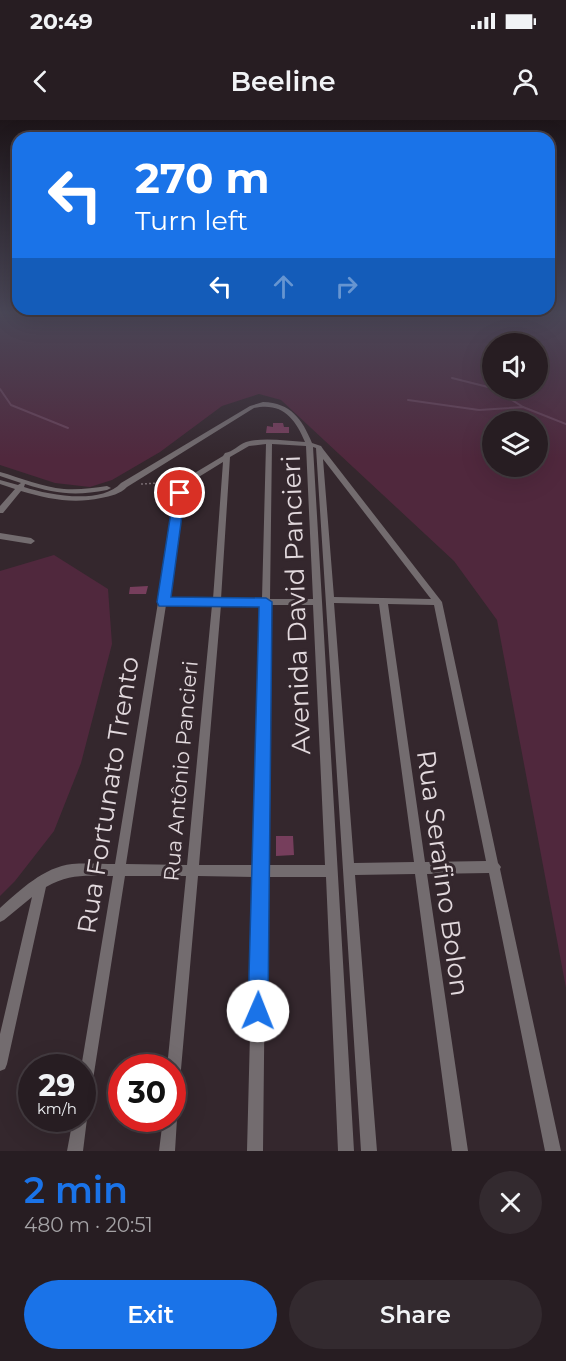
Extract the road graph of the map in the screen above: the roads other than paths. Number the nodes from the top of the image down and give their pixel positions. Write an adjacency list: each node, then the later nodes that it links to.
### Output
1 (269, 442): 2 (street); 3 (street); 16 (street)
2 (314, 446): 7 (street); 12 (street, Avenida David Pancieri); 17 (street, Avenida David Pancieri); 18 (street)
3 (227, 454): 14 (street, Rua Fortunato Trento); 15 (street, Rua Antônio Pancieri)
4 (0, 474): 6 (street)
5 (0, 482): 8 (street)
6 (26, 482): 7 (street); 8 (street)
7 (124, 485): 8 (street)
8 (18, 488): 9 (street)
9 (0, 512)
10 (0, 536): 11 (street)
11 (31, 541)
12 (330, 600): 13 (street); 20 (street, Avenida David Pancieri)
13 (383, 601): 18 (street); 21 (street, Rua Serafino Bolon)
14 (164, 602): 15 (street); 22 (street, Rua Fortunato Trento)
15 (217, 602): 16 (street); 23 (street, Rua Antônio Pancieri)
16 (266, 602): 17 (street); 24 (street)
17 (315, 602): 25 (street, Avenida David Pancieri)
18 (438, 602): 19 (street)
19 (495, 867): 21 (street); 39 (street)
20 (350, 869): 21 (street); 37 (street, Avenida David Pancieri)
21 (420, 869): 38 (street, Rua Serafino Bolon)
22 (122, 870): 23 (street); 26 (street); 28 (street, Rua Fortunato Trento)
23 (193, 870): 24 (street); 29 (street, Rua Antônio Pancieri)
24 (261, 871): 25 (street); 35 (street)
25 (330, 871): 36 (street, Avenida David Pancieri)
26 (41, 882): 27 (street); 30 (street)
27 (0, 916)
28 (91, 1054)
29 (176, 1054)
30 (0, 1064)
31 (78, 1132): 33 (street)
32 (169, 1132): 34 (street)
33 (75, 1151)
34 (167, 1151)
35 (255, 1151)
36 (346, 1151)
37 (369, 1151)
38 (460, 1151)
39 (553, 1151)

